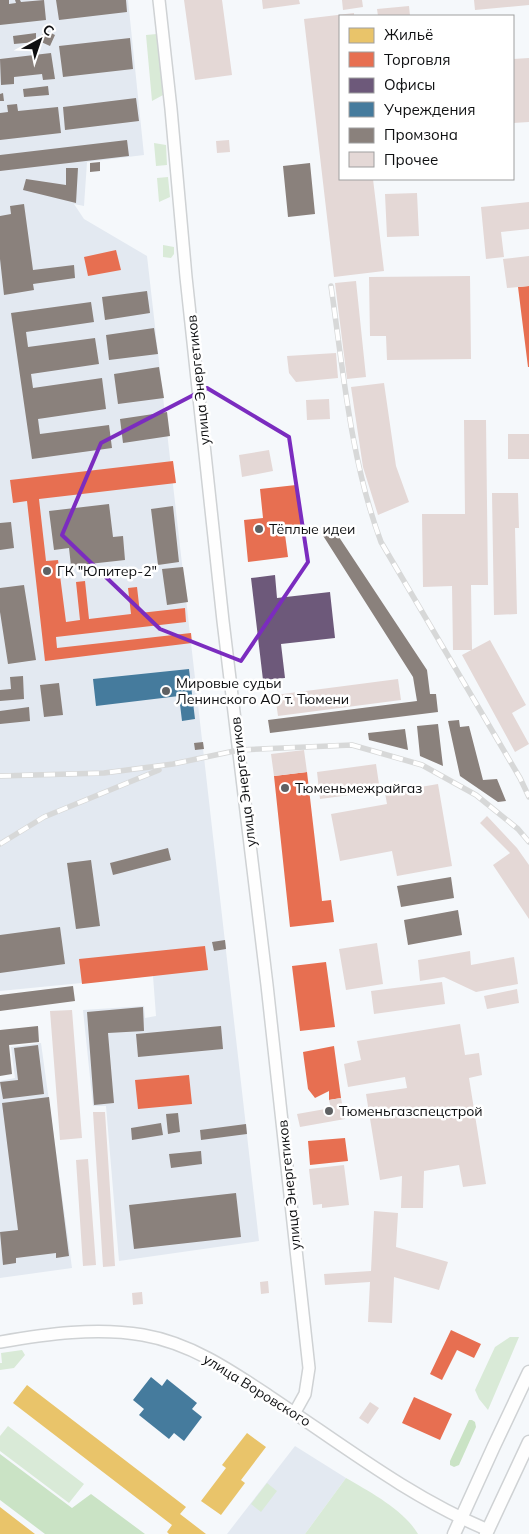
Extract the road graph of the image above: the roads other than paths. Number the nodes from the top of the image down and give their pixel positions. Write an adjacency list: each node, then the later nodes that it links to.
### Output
1 (159, 0): 4 (street, улица Энергетиков)
2 (0, 1342): 4 (street, улица Воровского)
3 (529, 1372): 6 (main road)
4 (295, 1412): 6 (street, улица Воровского)
5 (529, 1442): 7 (main road)
6 (461, 1519): 7 (street, улица Воровского); 8 (main road)
7 (487, 1532)
8 (454, 1534)

